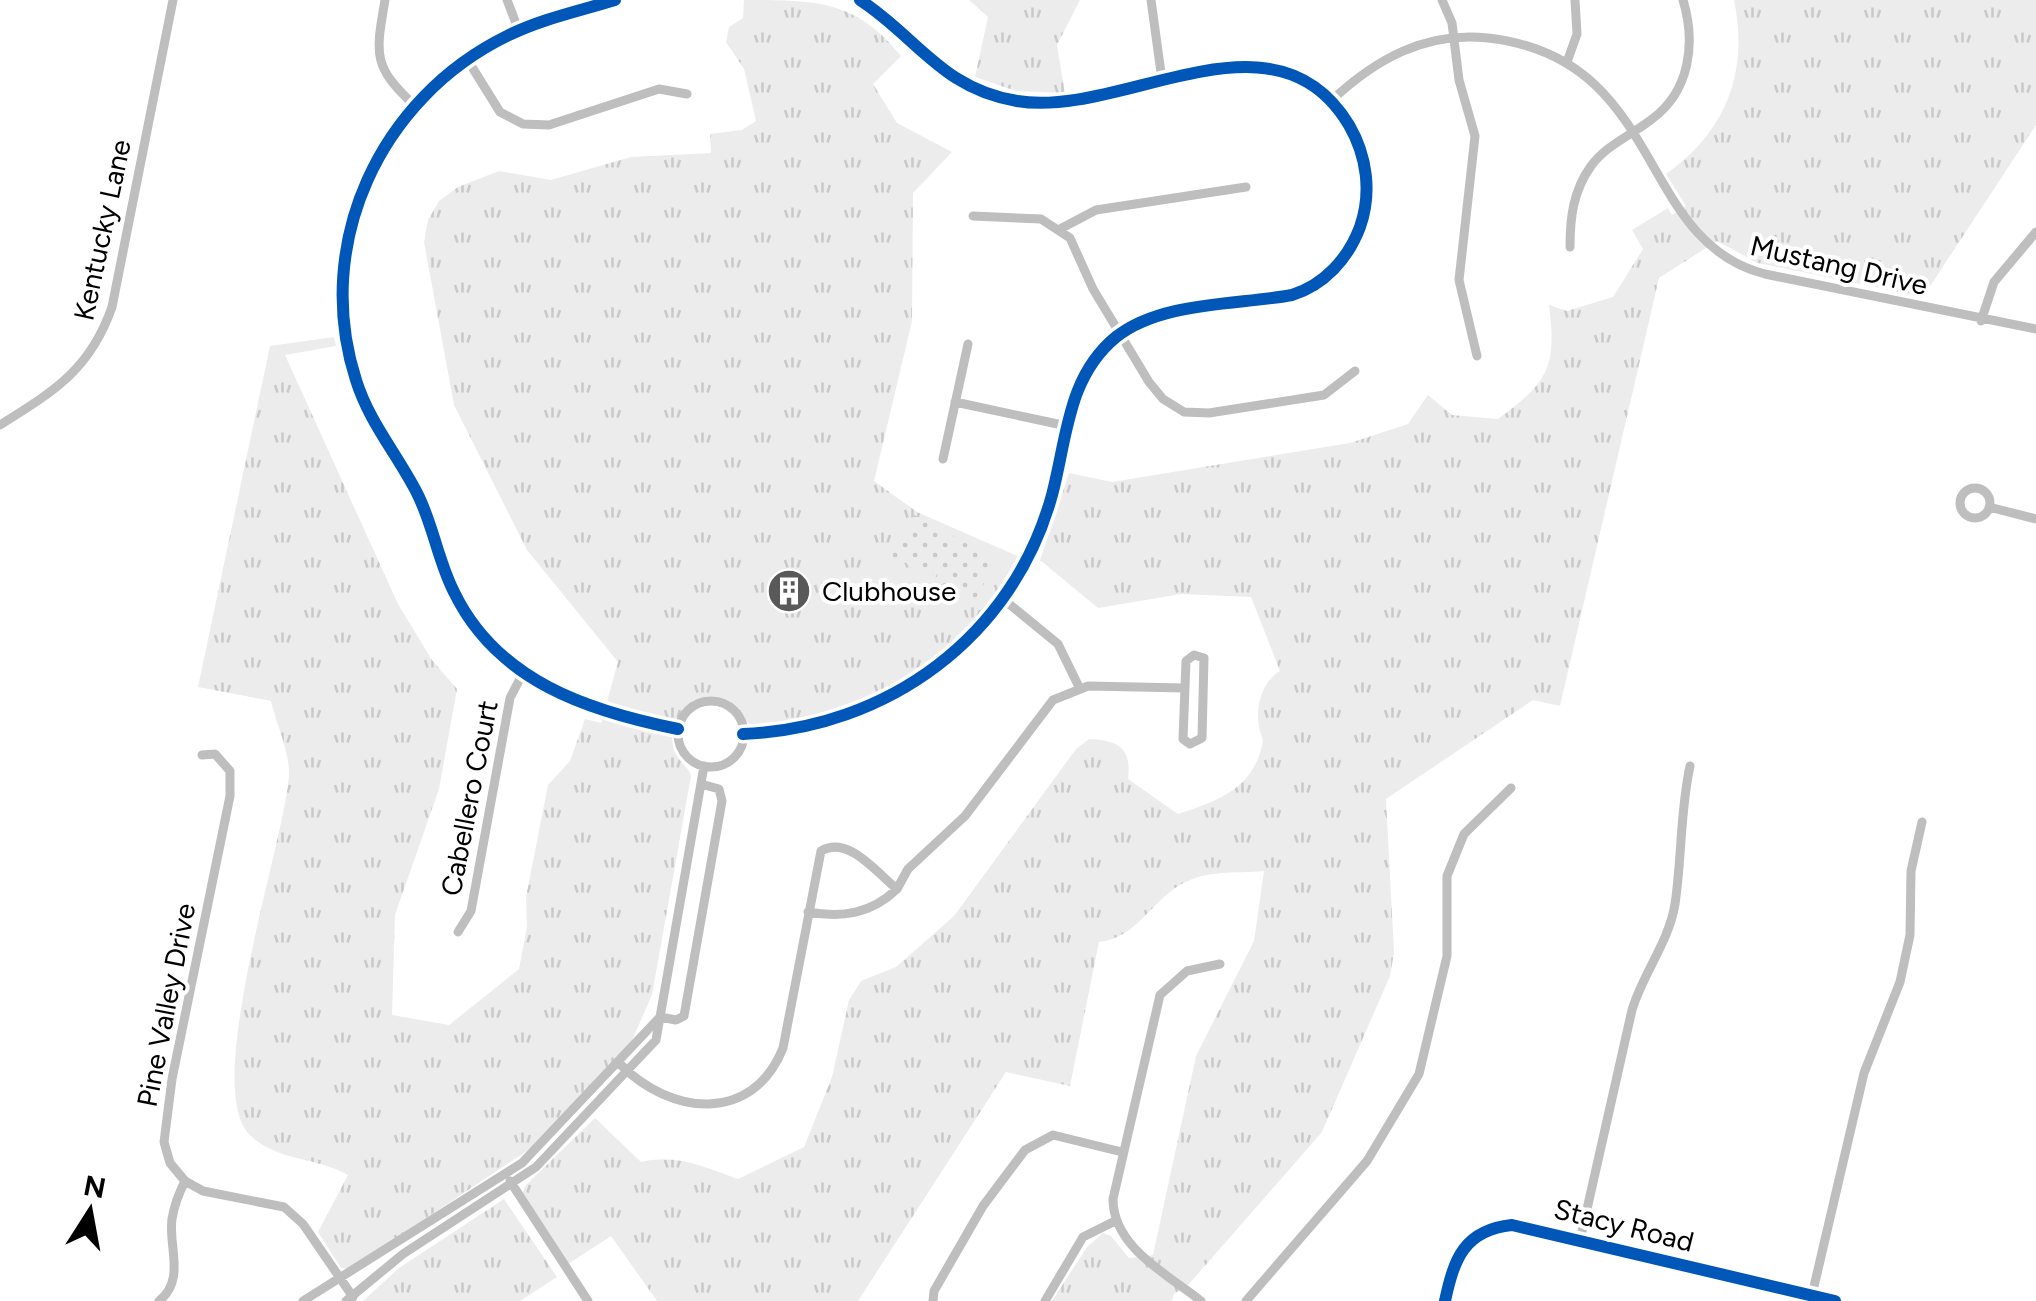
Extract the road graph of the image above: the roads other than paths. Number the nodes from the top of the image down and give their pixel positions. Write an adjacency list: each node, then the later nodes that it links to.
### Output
1 (172, 0): 31 (street, Kentucky Lane)
2 (385, 0): 17 (street)
3 (508, 0): 10 (street)
4 (614, 0): 10 (street)
5 (860, 0): 14 (street)
6 (1151, 0): 14 (street)
7 (1442, 0): 11 (street)
8 (1575, 0): 13 (street)
9 (1683, 0): 18 (street)
10 (519, 30): 12 (street)
11 (1455, 37): 13 (street, Mustang Drive); 16 (street, Mustang Drive); 28 (street)
12 (467, 60): 15 (street); 17 (street)
13 (1567, 62): 18 (street, Mustang Drive)
14 (1162, 80): 16 (street)
15 (688, 94)
16 (1332, 100): 26 (street)
17 (414, 104): 37 (street)
18 (1634, 130): 23 (street); 24 (street, Mustang Drive)
19 (1246, 186): 21 (street)
20 (974, 216): 21 (street)
21 (1060, 229): 26 (street)
22 (2036, 232): 24 (street)
23 (1570, 247)
24 (1981, 321): 25 (street, Mustang Drive)
25 (2036, 329)
26 (1120, 334): 29 (street); 32 (street)
27 (968, 344): 30 (street)
28 (1477, 356)
29 (1355, 371)
30 (955, 402): 32 (street); 33 (street)
31 (0, 425)
32 (1067, 426): 36 (street)
33 (943, 459)
34 (1989, 506): 35 (street)
35 (2036, 519)
36 (1004, 599): 38 (street); 41 (street)
37 (523, 672): 40 (street); 50 (street, Cabellero Court)
38 (1079, 688): 39 (street); 48 (street)
39 (1184, 688): 39 (street)
40 (678, 729): 41 (street); 43 (street)
41 (744, 734): 43 (street)
42 (202, 755): 57 (street, Pine Valley Drive)
43 (704, 766): 45 (street)
44 (1690, 766): 60 (street)
45 (701, 784): 52 (street); 52 (street)
46 (1511, 788): 71 (street)
47 (1922, 822): 62 (street)
48 (896, 888): 49 (street); 49 (street)
49 (808, 912): 54 (street)
50 (458, 932)
51 (1220, 964): 55 (street)
52 (660, 1017): 53 (street); 54 (street)
53 (620, 1064): 54 (street); 56 (street)
54 (629, 1073): 58 (street)
55 (1122, 1152): 59 (street); 68 (street)
56 (507, 1174): 58 (street); 61 (street)
57 (185, 1182): 61 (street); 63 (street)
58 (512, 1185): 64 (street); 67 (street)
59 (1114, 1220): 69 (street); 70 (street)
60 (1580, 1240): 62 (main road, Stacy Road); 72 (main road, Stacy Road)
61 (342, 1280): 64 (street); 66 (street)
62 (1812, 1296): 73 (main road, Stacy Road)
63 (163, 1298): 65 (street)
64 (350, 1299)
65 (178, 1301)
66 (303, 1301)
67 (588, 1301)
68 (934, 1301)
69 (1045, 1301)
70 (1200, 1301)
71 (1246, 1301)
72 (1444, 1301)
73 (1835, 1301)

